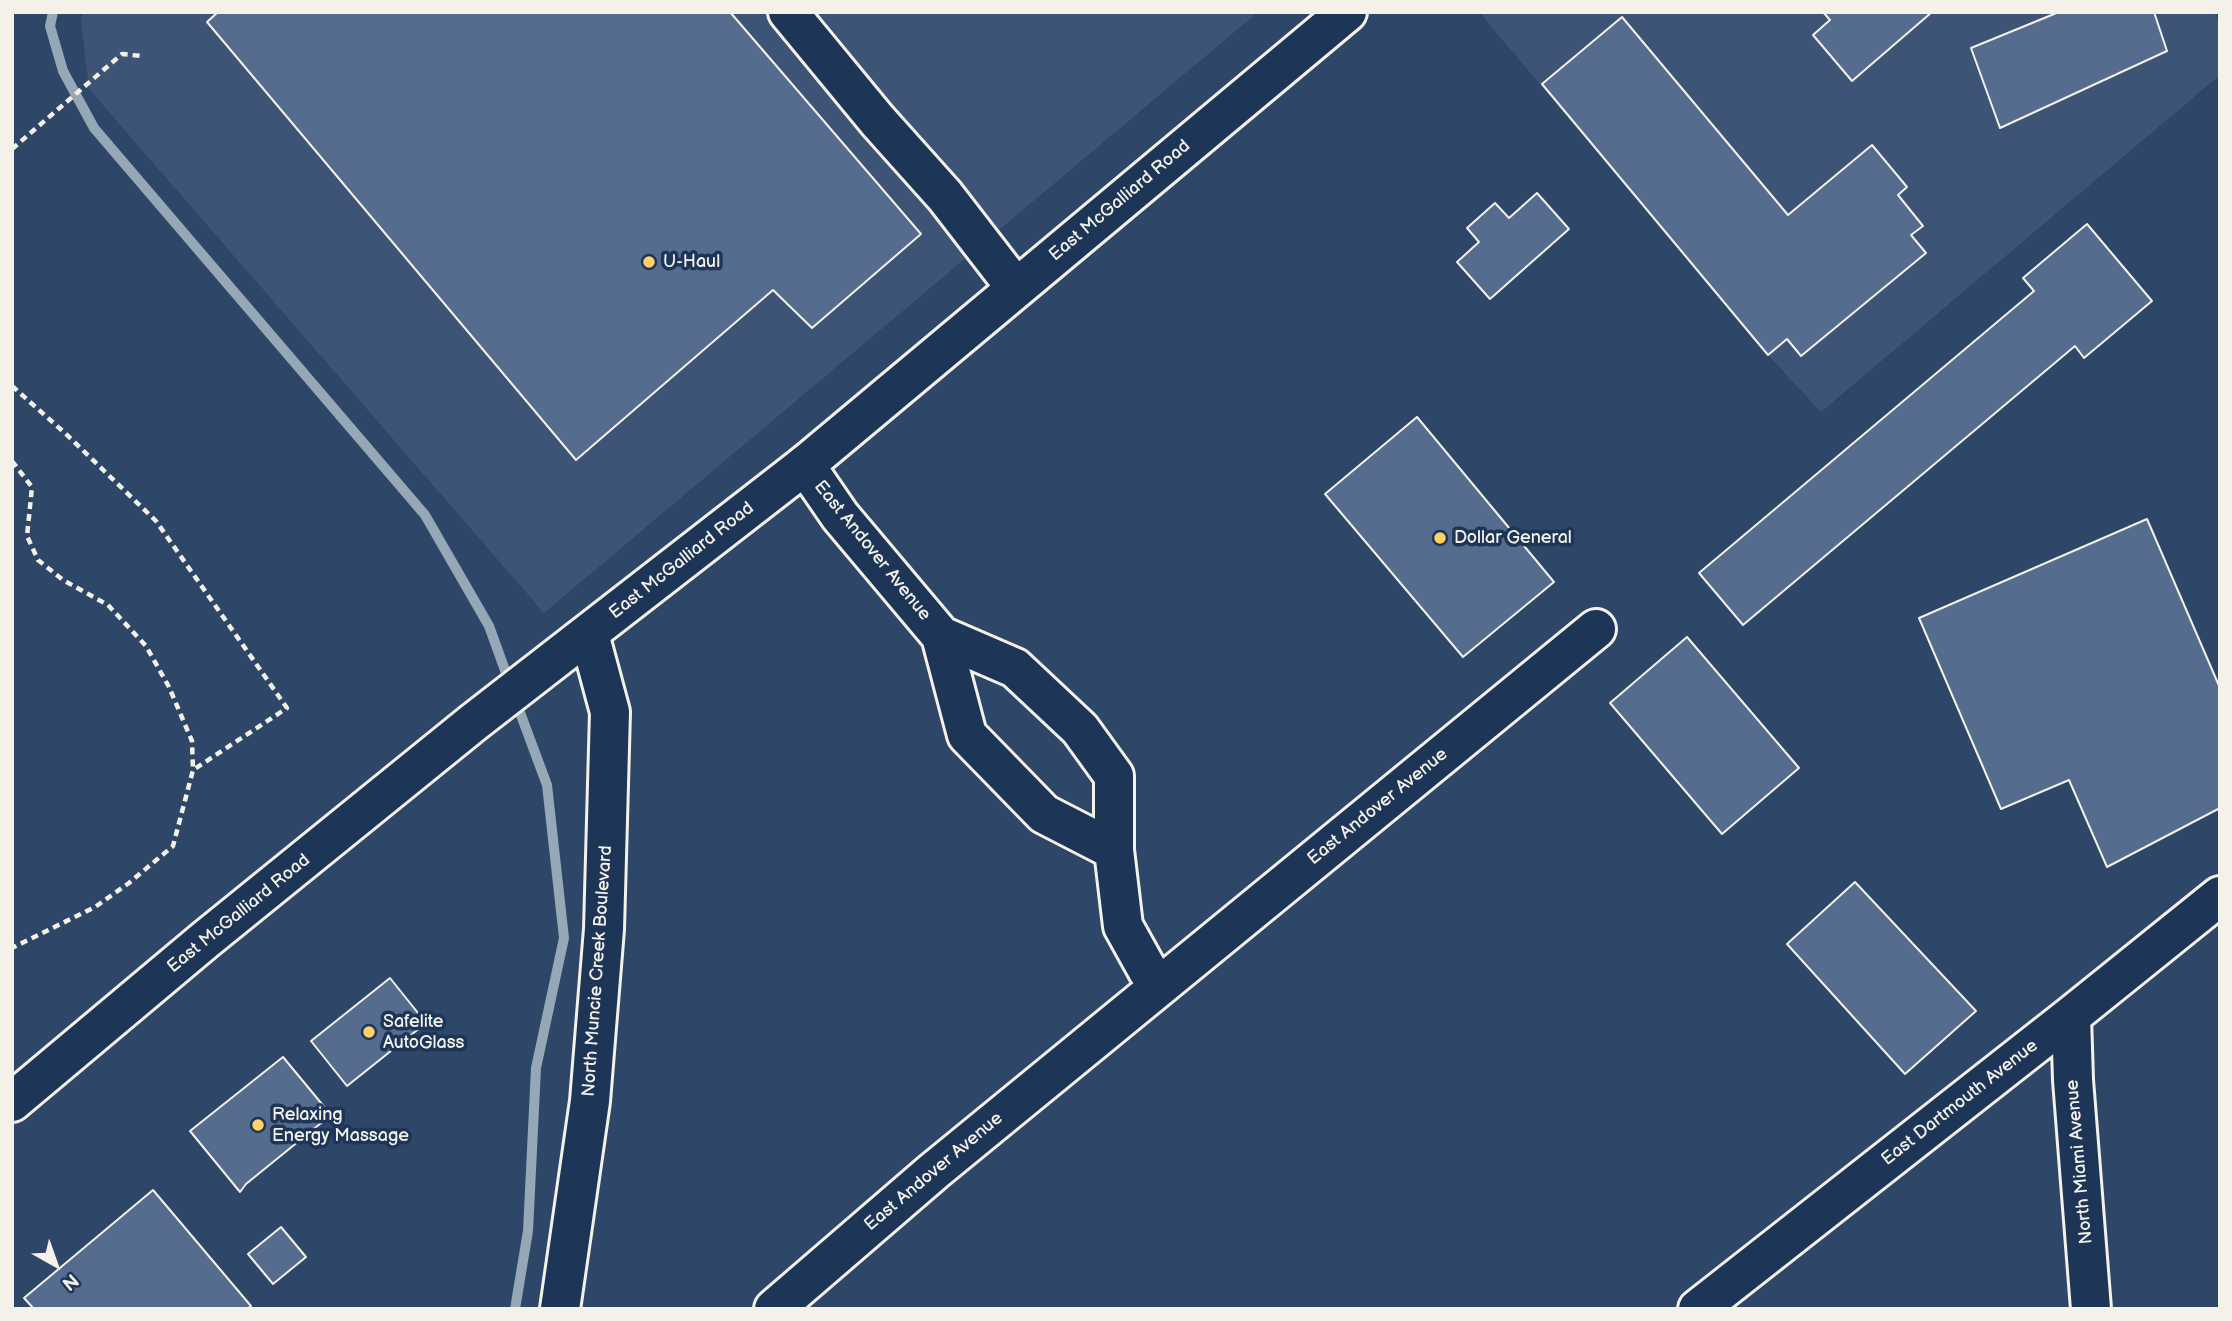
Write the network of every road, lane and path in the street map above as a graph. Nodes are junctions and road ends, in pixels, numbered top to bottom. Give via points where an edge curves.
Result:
1 (788, 12) edge
2 (1347, 12) edge
3 (141, 56) dead end
4 (12, 149) edge
5 (1016, 288) junction
6 (12, 386) edge
7 (12, 461) edge
8 (805, 465) junction
9 (1596, 629) dead end
10 (589, 634) junction
11 (941, 636) junction
12 (193, 770) junction
13 (1114, 850) junction
14 (2220, 896) edge
15 (12, 948) edge
16 (1161, 984) junction
17 (2071, 1016) junction
18 (12, 1102) edge
19 (560, 1309) edge
20 (774, 1309) edge
21 (1698, 1309) edge
22 (2091, 1309) edge

1 - 5 street via 945,196
2 - 5 street, East McGalliard Road
3 - 4 path via 122,54
5 - 8 street, East McGalliard Road
6 - 12 path via 156,521 287,708
7 - 12 path via 32,487 27,536 38,560 108,606 146,646 192,741
8 - 10 street, East McGalliard Road
8 - 11 street, East Andover Avenue via 840,516
9 - 16 street, East Andover Avenue
10 - 18 street, East McGalliard Road via 205,940
10 - 19 street, North Muncie Creek Boulevard via 610,712 604,929 590,1101
11 - 13 street, East Andover Avenue via 967,735 1044,814
11 - 13 street, East Andover Avenue via 1015,668 1080,729 1114,776
12 - 15 path via 173,846 95,907
13 - 16 street, East Andover Avenue via 1123,926
14 - 17 street, East Dartmouth Avenue
16 - 20 street, East Andover Avenue
17 - 21 street, East Dartmouth Avenue
17 - 22 street, North Miami Avenue

